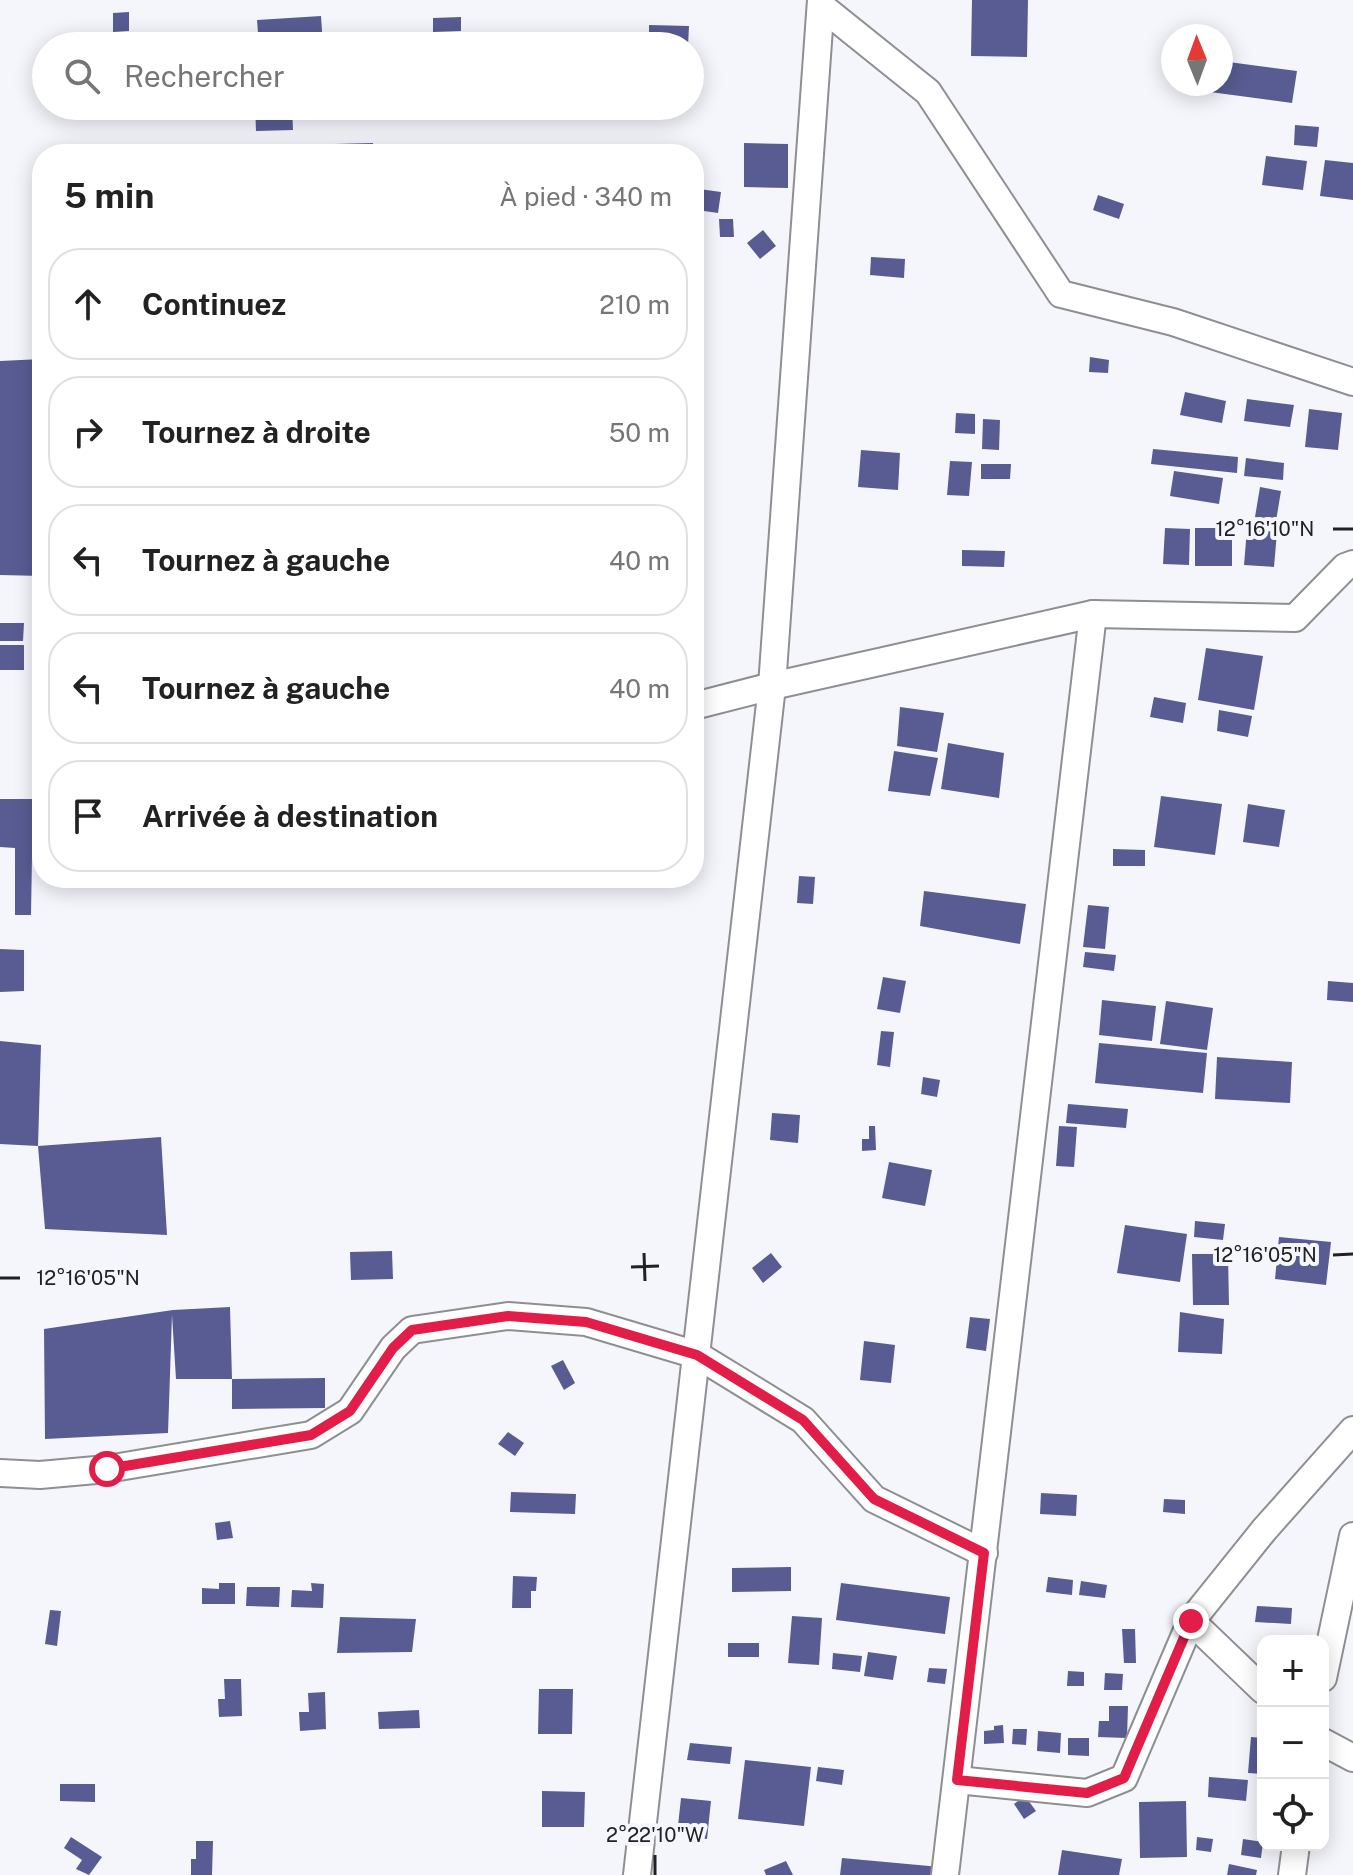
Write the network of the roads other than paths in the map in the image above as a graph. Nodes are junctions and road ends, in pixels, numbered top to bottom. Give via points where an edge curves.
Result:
1 (821, 3) edge
2 (1353, 382) edge
3 (1353, 564) edge
4 (1093, 614) junction
5 (772, 686) junction
6 (704, 703) edge
7 (697, 1355) junction
8 (1353, 1430) edge
9 (0, 1473) edge
10 (1353, 1536) edge
11 (984, 1553) junction
12 (1191, 1621) junction
13 (1329, 1650) edge
14 (1257, 1684) edge
15 (1329, 1745) edge
16 (1353, 1758) edge
17 (957, 1780) junction
18 (1295, 1851) edge
19 (637, 1875) edge
20 (945, 1875) edge
21 (1292, 1875) edge

1 - 2 street via 928,92 1061,294 1173,322
1 - 5 street
3 - 4 street via 1295,618
4 - 5 street
4 - 11 street
5 - 6 street
5 - 7 street
7 - 9 street via 586,1322 508,1316 412,1330 393,1348 350,1411 311,1435 107,1469
7 - 11 street via 803,1420 874,1499
7 - 19 street
8 - 12 street
10 - 13 street
11 - 17 street
12 - 14 street
12 - 17 street via 1124,1778 1087,1793
15 - 16 street
17 - 20 street
18 - 21 street

